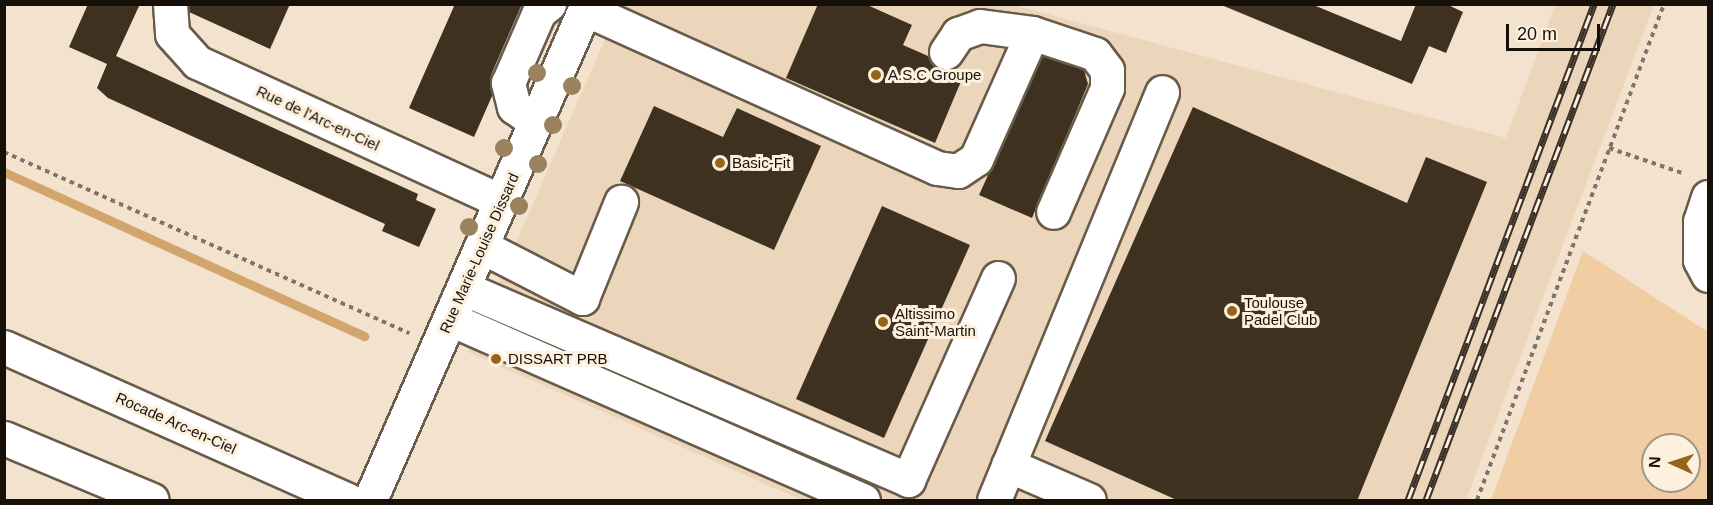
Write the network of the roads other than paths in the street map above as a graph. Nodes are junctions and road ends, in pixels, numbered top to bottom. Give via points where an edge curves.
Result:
1 (170, 4) edge
2 (549, 4) edge
3 (586, 7) edge
4 (1032, 33) junction
5 (946, 52) dead end
6 (1162, 92) dead end
7 (536, 123) junction
8 (1700, 187) edge
9 (501, 201) junction
10 (621, 202) dead end
11 (1053, 212) dead end
12 (482, 246) junction
13 (1708, 275) edge
14 (998, 278) dead end
15 (463, 288) junction
16 (450, 319) junction
17 (4, 348) edge
18 (4, 438) edge
19 (1008, 465) junction
20 (152, 501) edge
21 (347, 501) edge
22 (370, 501) edge
23 (863, 501) edge
24 (994, 501) edge
25 (1089, 501) edge

1 - 9 main road, Rue de l'Arc-en-Ciel via 172,34 197,62
2 - 7 main road via 539,12 508,83 514,107
3 - 4 main road via 937,168 958,171 976,159
3 - 7 main road, Rue Marie-Louise Dissard
4 - 5 main road via 980,26 958,34
4 - 11 main road via 1095,54 1107,70 1107,88
6 - 19 main road
7 - 9 main road, Rue Marie-Louise Dissard
8 - 13 main road via 1700,260
9 - 12 main road, Rue Marie-Louise Dissard
10 - 12 main road via 582,298
12 - 15 main road, Rue Marie-Louise Dissard
14 - 15 main road via 908,480
15 - 16 main road, Rue Marie-Louise Dissard
16 - 22 main road, Rue Marie-Louise Dissard
16 - 23 main road
17 - 21 main road, Rocade Arc-en-Ciel
18 - 20 main road
19 - 24 main road
19 - 25 main road

